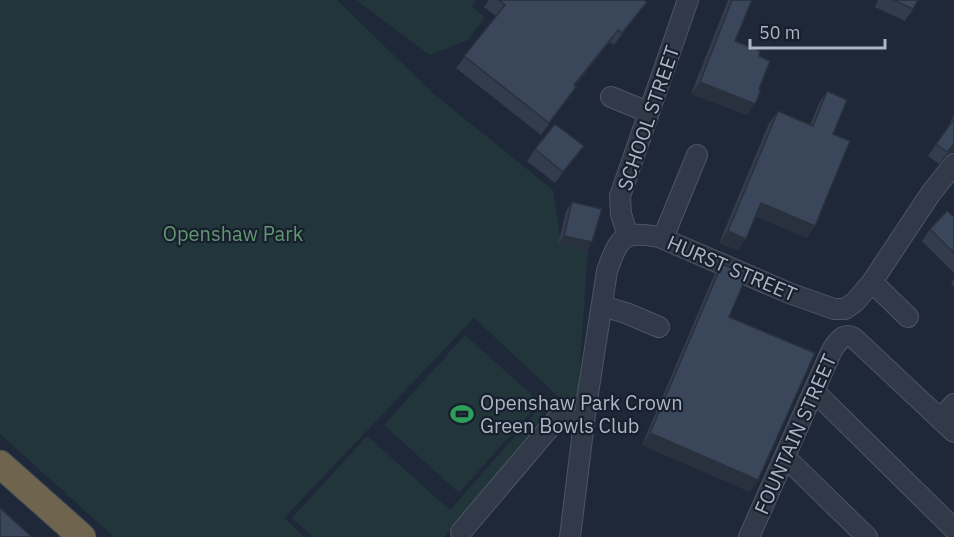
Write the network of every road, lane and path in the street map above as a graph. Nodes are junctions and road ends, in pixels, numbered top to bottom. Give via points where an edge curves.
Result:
1 (688, 0) edge
2 (611, 97) dead end
3 (648, 112) junction
4 (697, 155) dead end
5 (954, 164) edge
6 (628, 236) junction
7 (663, 238) junction
8 (872, 282) junction
9 (602, 306) junction
10 (908, 317) dead end
11 (659, 327) dead end
12 (814, 392) junction
13 (949, 418) edge
14 (584, 422) junction
15 (784, 457) junction
16 (0, 464) edge
17 (954, 529) edge
18 (460, 532) dead end
19 (74, 534) edge
20 (570, 537) edge
21 (749, 537) edge
22 (867, 537) edge

1 - 3 street, SCHOOL STREET
2 - 3 street
3 - 6 street, SCHOOL STREET via 620,196
4 - 7 street
5 - 8 street
6 - 7 street, HURST STREET
6 - 9 street via 615,251
7 - 8 street, HURST STREET via 834,309 845,309 855,302
8 - 10 street
9 - 11 street
9 - 14 street
12 - 13 street, FOUNTAIN STREET via 832,350 840,338 851,335
12 - 15 street, FOUNTAIN STREET
12 - 17 street
14 - 18 street via 557,419
14 - 20 street
15 - 21 street, FOUNTAIN STREET
15 - 22 street
16 - 19 highway

